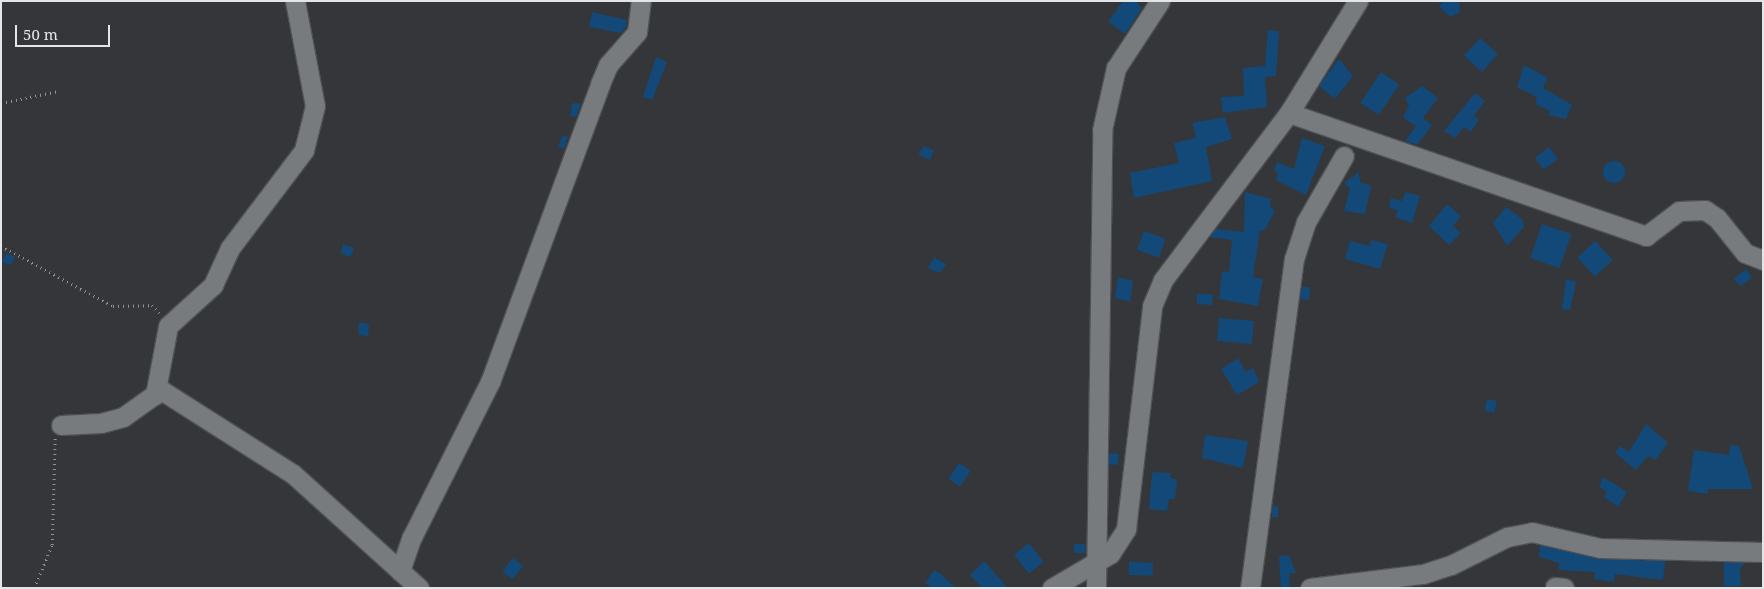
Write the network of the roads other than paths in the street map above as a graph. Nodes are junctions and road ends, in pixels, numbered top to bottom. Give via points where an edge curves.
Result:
1 (295, 1) edge
2 (641, 1) edge
3 (1160, 1) edge
4 (1358, 1) edge
5 (1288, 113) junction
6 (1344, 156) dead end
7 (1763, 260) edge
8 (154, 396) junction
9 (60, 425) road end
10 (1763, 552) edge
11 (1096, 561) junction
12 (400, 571) junction
13 (1555, 587) edge
14 (419, 588) edge
15 (1052, 588) edge
16 (1096, 588) edge
17 (1250, 588) edge
18 (1310, 588) edge
19 (1564, 588) edge

1 - 8 street via 315,106 304,150 230,248 213,285 170,322
2 - 12 street via 637,32 608,64 490,382 412,537
3 - 11 street via 1116,68 1104,111
4 - 5 street
5 - 7 street via 1646,236 1679,211 1705,210 1717,218 1745,253
5 - 11 street via 1163,280 1152,306 1126,529 1110,554
6 - 17 street via 1306,222 1294,259
8 - 9 street via 123,417 102,423
8 - 12 street via 161,390 293,474
10 - 18 street via 1600,548 1532,532 1507,537 1451,565 1423,574
11 - 15 street
11 - 16 street
12 - 14 street
13 - 19 street

